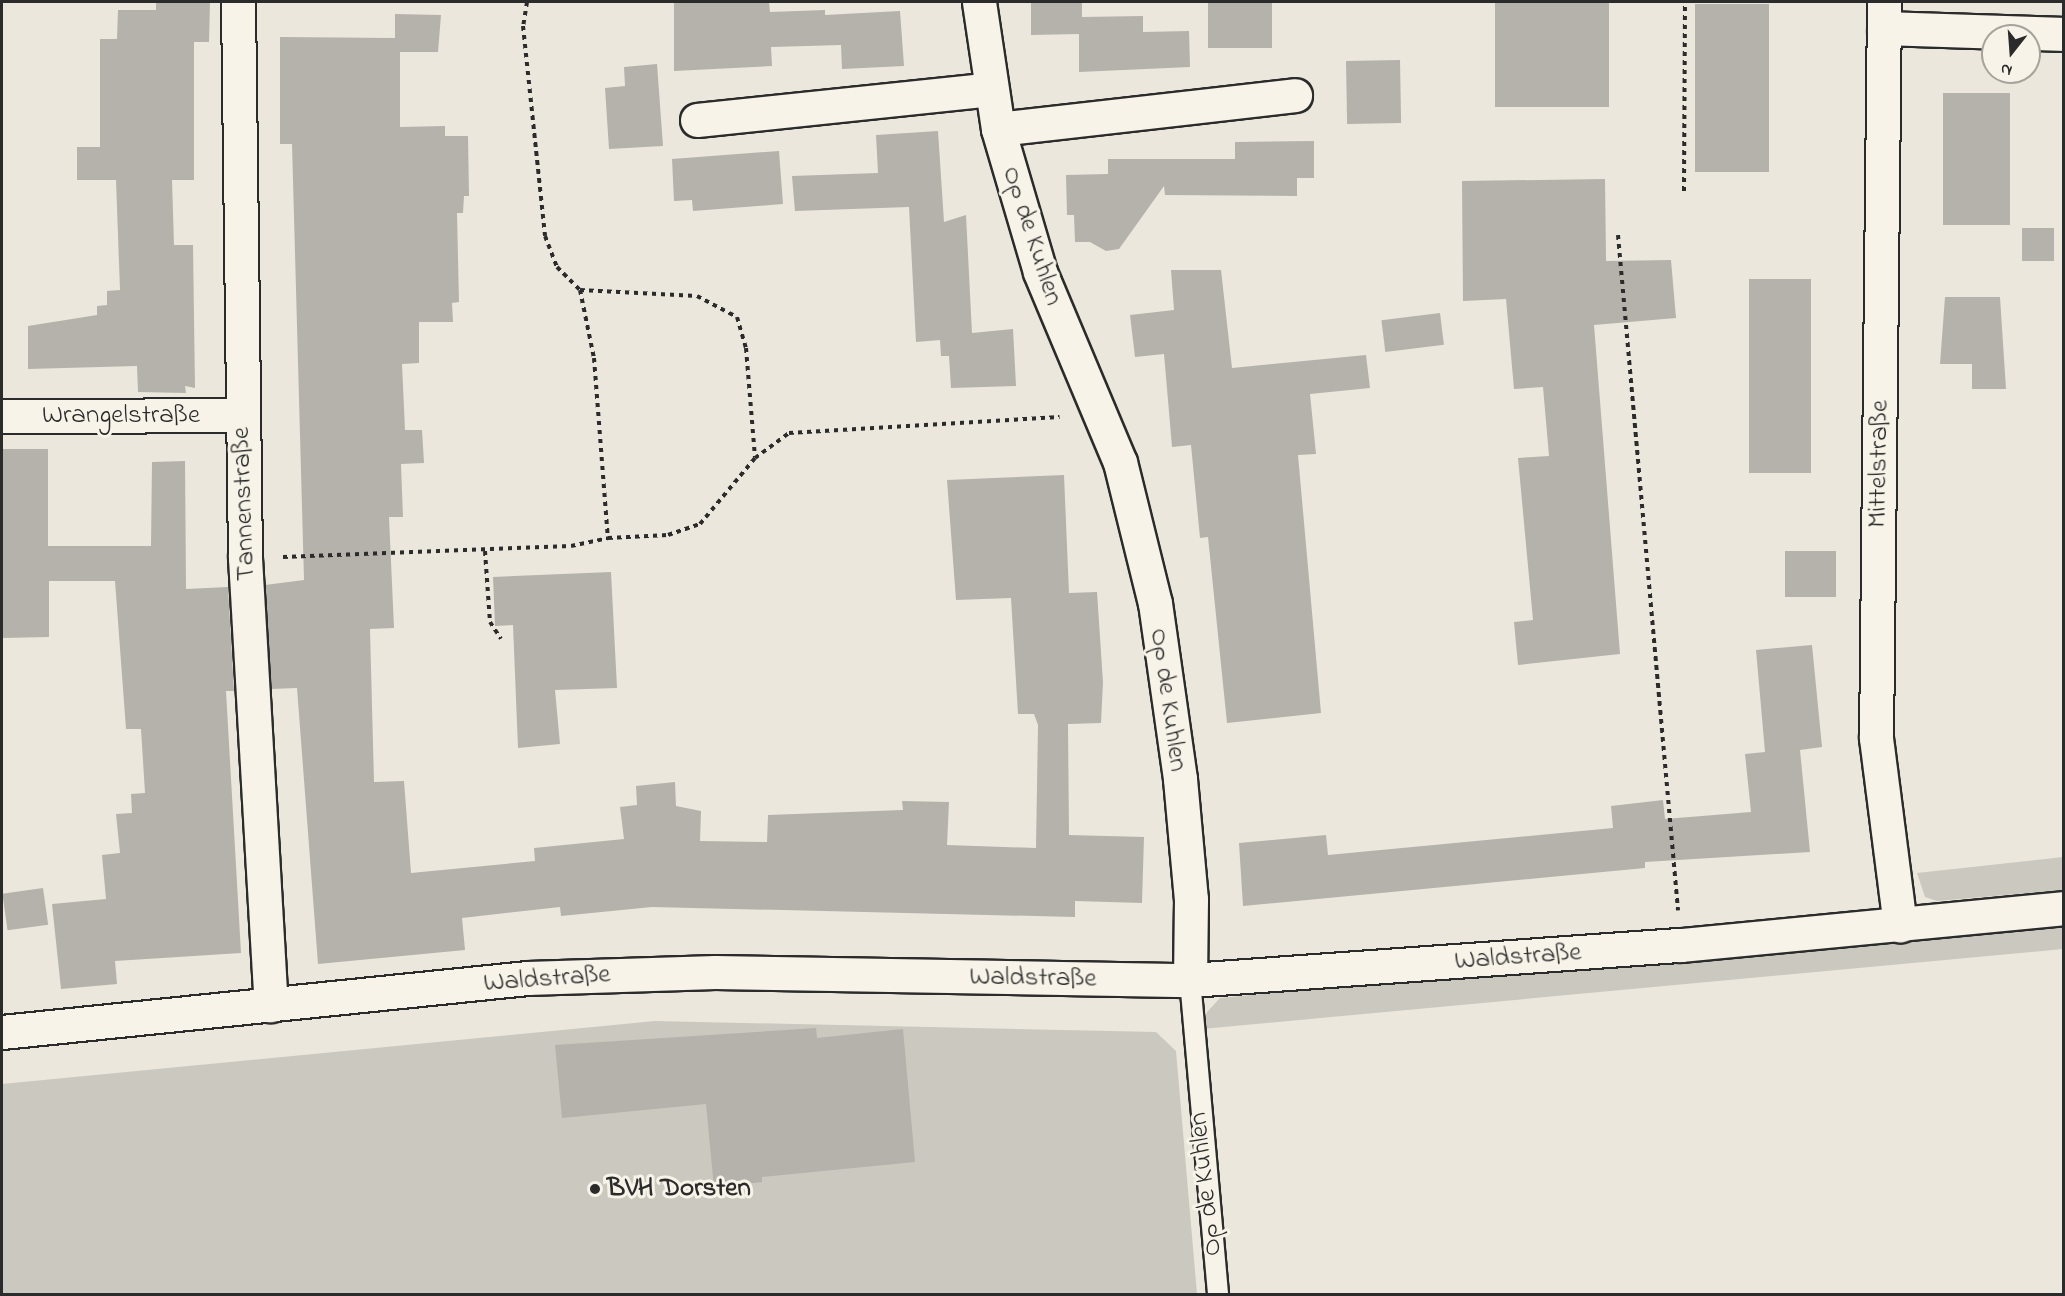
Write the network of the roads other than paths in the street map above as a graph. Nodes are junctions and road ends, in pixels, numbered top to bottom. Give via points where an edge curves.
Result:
1 (238, 2) edge
2 (979, 2) edge
3 (1884, 15) edge
4 (2064, 34) edge
5 (990, 89) junction
6 (1295, 95) dead end
7 (697, 120) dead end
8 (998, 129) junction
9 (240, 415) junction
10 (2, 416) edge
11 (2064, 908) edge
12 (1900, 925) junction
13 (1190, 980) junction
14 (271, 1005) junction
15 (2, 1032) edge
16 (1218, 1294) edge

1 - 9 street, Tannenstraße
2 - 5 street, Op de Kuhlen
3 - 4 street
3 - 12 street, Mittelstraße via 1876,738
5 - 7 street
5 - 8 street, Op de Kuhlen
6 - 8 street, Op de Kuhlen
8 - 13 street, Op de Kuhlen via 1040,272 1120,462 1155,603 1181,790 1191,899
9 - 10 street, Wrangelstraße
9 - 14 street, Tannenstraße
11 - 12 street, Waldstraße
12 - 13 street, Waldstraße via 1681,945
13 - 14 street, Waldstraße via 609,974
13 - 16 lane, Op de Kuhlen
14 - 15 street, Waldstraße

